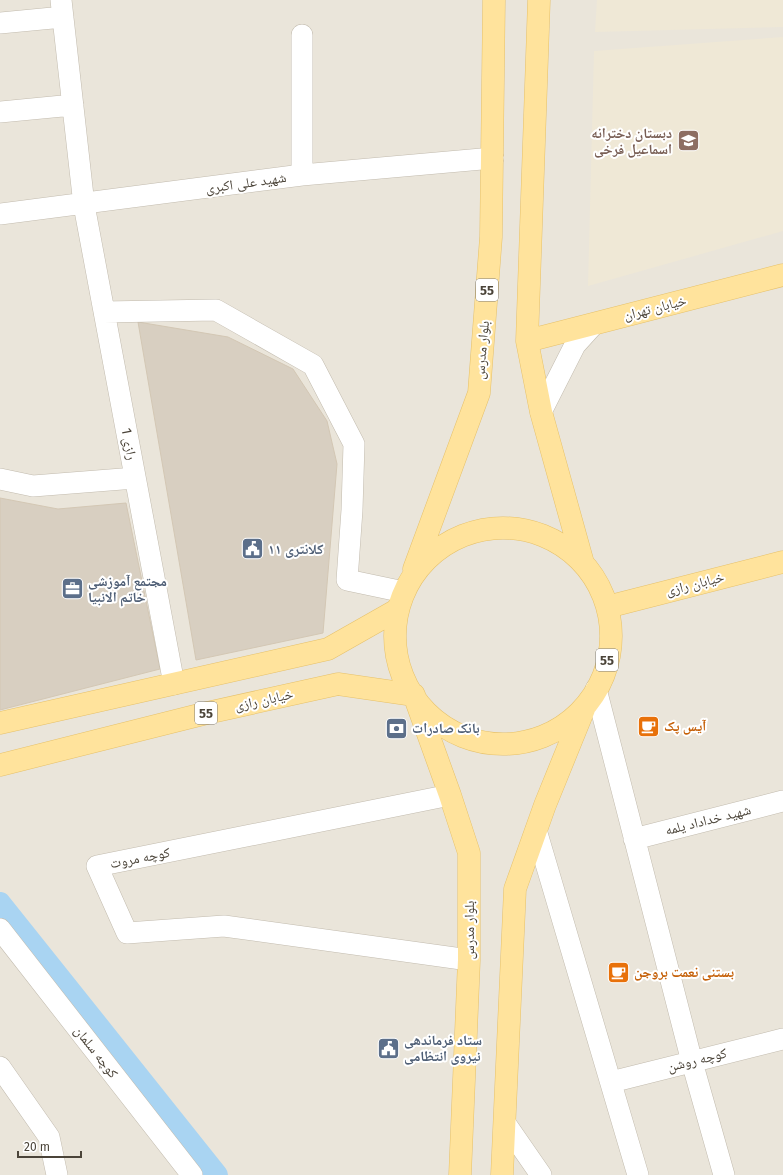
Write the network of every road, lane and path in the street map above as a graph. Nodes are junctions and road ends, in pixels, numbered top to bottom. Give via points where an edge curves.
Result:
1 (494, 0) edge
2 (539, 0) edge
3 (62, 9) edge
4 (0, 24) edge
5 (302, 35) dead end
6 (73, 105) junction
7 (0, 112) edge
8 (494, 158) junction
9 (302, 176) junction
10 (84, 205) junction
11 (0, 214) edge
12 (783, 275) edge
13 (104, 312) junction
14 (594, 324) junction
15 (527, 341) junction
16 (541, 412) junction
17 (135, 478) junction
18 (0, 479) edge
19 (783, 562) edge
20 (583, 563) junction
21 (414, 569) junction
22 (400, 602) junction
23 (607, 607) junction
24 (174, 684) junction
25 (414, 695) junction
26 (590, 698) junction
27 (0, 724) edge
28 (0, 765) edge
29 (450, 795) junction
30 (783, 801) edge
31 (536, 830) junction
32 (634, 839) junction
33 (0, 929) edge
34 (469, 960) junction
35 (783, 1039) edge
36 (692, 1062) junction
37 (0, 1067) edge
38 (611, 1082) junction
39 (505, 1123) junction
40 (58, 1175) edge
41 (192, 1175) edge
42 (460, 1175) edge
43 (502, 1175) edge
44 (541, 1175) edge
45 (638, 1175) edge
46 (724, 1175) edge

1 - 8 main road, بلوار مدرس / 55
2 - 15 main road, 55
3 - 4 street
3 - 6 street, رازی 1
5 - 9 street
6 - 7 street
6 - 10 street, رازی 1
8 - 9 street, شهید علی اکبری
8 - 21 main road, بلوار مدرس / 55 via 479,393
9 - 10 street, شهید علی اکبری
10 - 11 street, شهید علی اکبری
10 - 13 street, رازی 1
12 - 14 main road, خیابان تهران
13 - 17 street, رازی 1
13 - 22 street via 216,310 313,365 354,444 347,580
14 - 15 main road, خیابان تهران
14 - 16 street via 575,346
15 - 16 main road, 55
16 - 20 main road, 55
17 - 18 street via 32,486
17 - 24 street, رازی 1
19 - 23 main road, خیابان رازی
20 - 21 main road, 55 via 559,543 530,531 499,527 468,532
20 - 23 main road, 55 via 597,584
21 - 22 main road, 55
22 - 24 main road via 328,648
22 - 25 main road, 55 via 394,652
23 - 26 main road, 55 via 611,642 603,677
24 - 27 main road
25 - 26 main road, 55 via 430,718 459,736 492,744 527,742 558,729
25 - 28 main road, خیابان رازی / 55 via 338,684 207,713
25 - 29 main road, بلوار مدرس
26 - 31 main road
26 - 32 street
29 - 34 main road, بلوار مدرس via 469,853
29 - 34 street, کوچه مروت via 97,866 127,933 224,926
30 - 32 street, شهید خداداد یلمه
31 - 38 street
31 - 39 main road via 515,889
32 - 36 street
33 - 41 street, کوچه سلمان
34 - 42 main road, بلوار مدرس
35 - 36 street, کوچه روشن
36 - 38 street, کوچه روشن
36 - 46 street
37 - 40 street via 49,1137
38 - 45 street
39 - 43 main road
39 - 44 street

